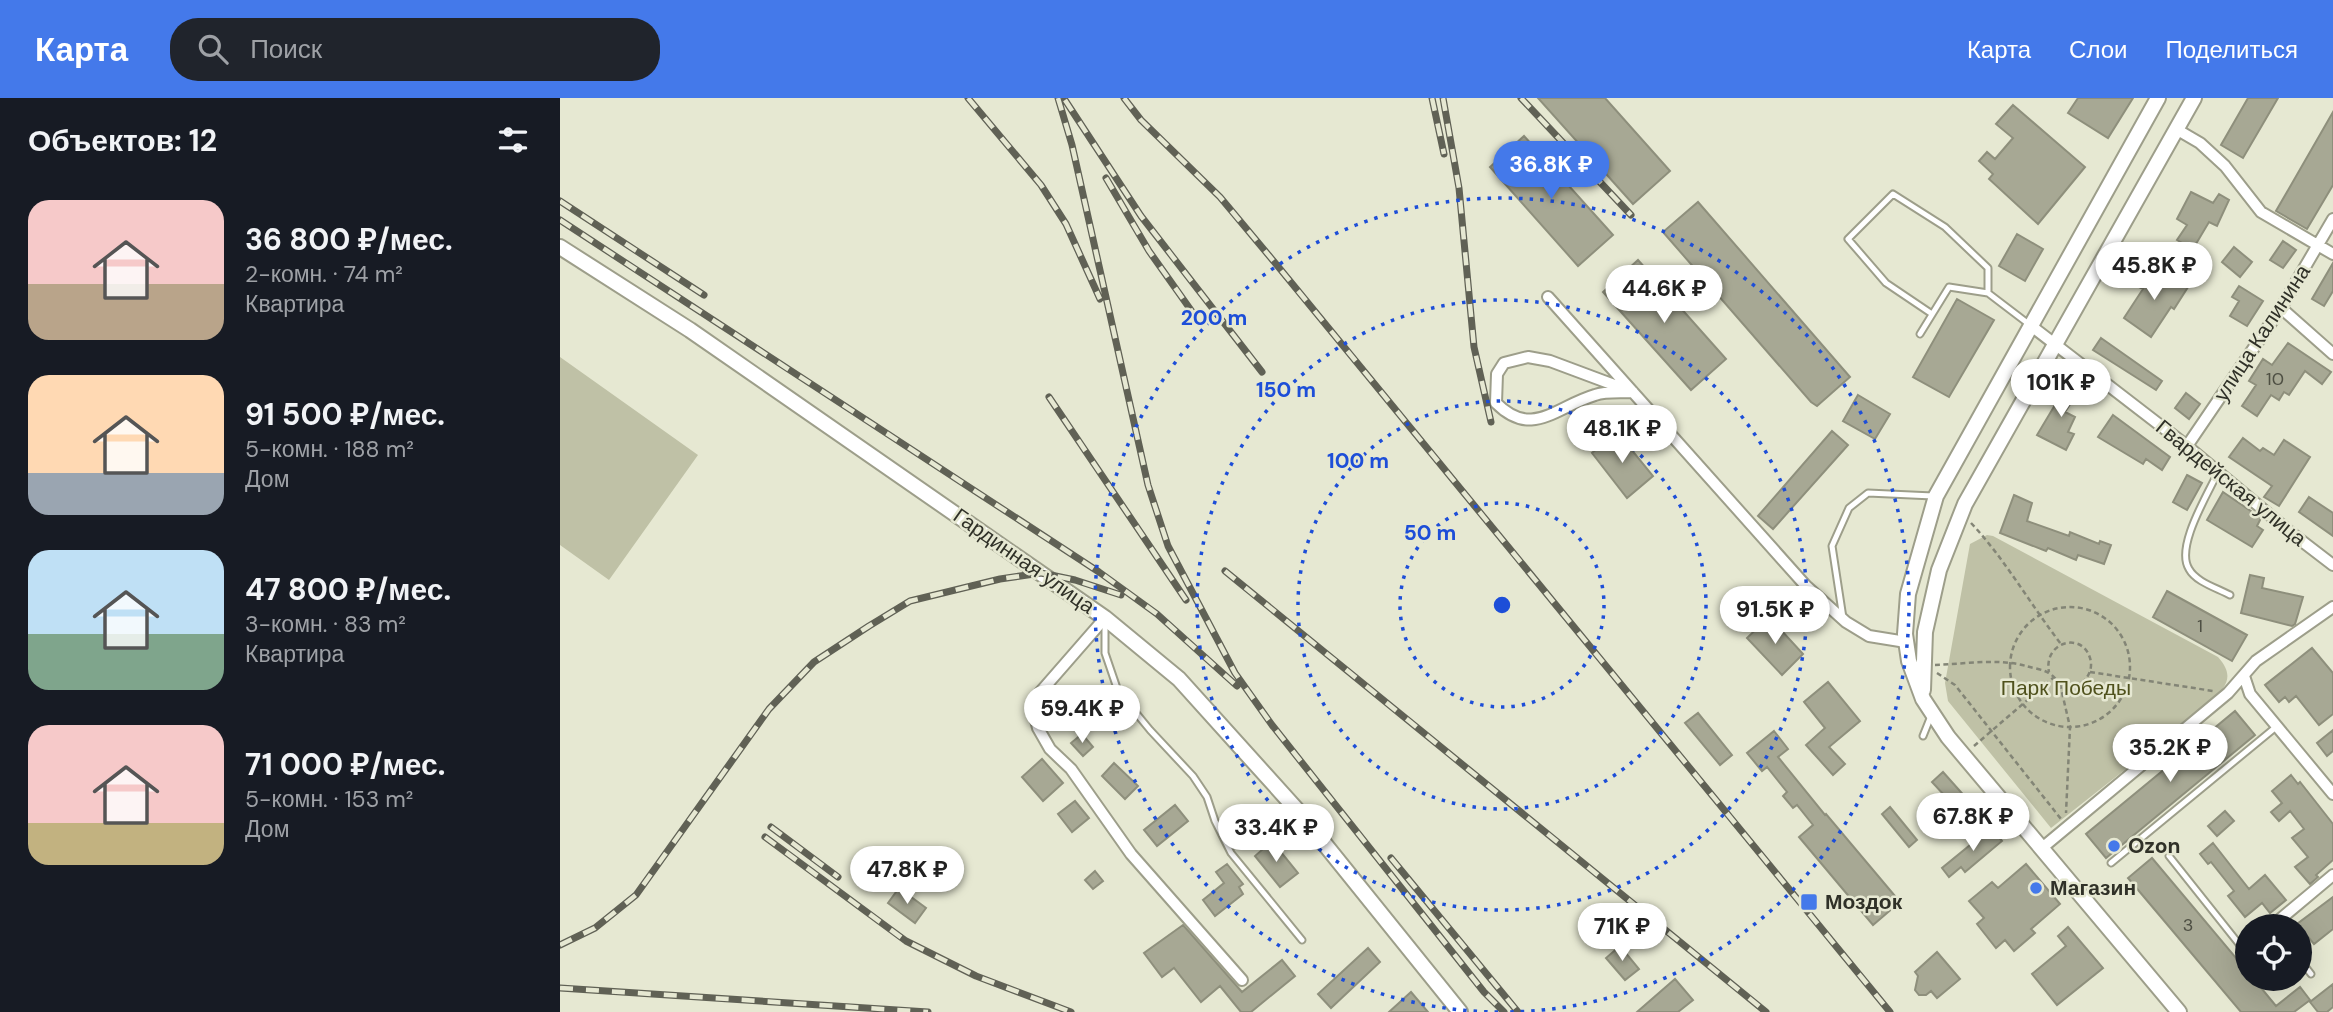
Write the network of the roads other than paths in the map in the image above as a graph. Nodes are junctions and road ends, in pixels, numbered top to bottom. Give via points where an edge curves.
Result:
1 (2158, 98) edge
2 (2194, 98) edge
3 (2176, 129) junction
4 (2333, 219) edge
5 (2318, 245) junction
6 (560, 247) edge
7 (2333, 254) edge
8 (1988, 293) junction
9 (1548, 297) dead end
10 (2281, 308) junction
11 (1932, 314) junction
12 (2030, 325) junction
13 (1920, 334) dead end
14 (2055, 343) junction
15 (2333, 354) edge
16 (1633, 392) junction
17 (2187, 446) junction
18 (2218, 472) junction
19 (1936, 496) junction
20 (2333, 565) edge
21 (2230, 595) dead end
22 (2333, 607) edge
23 (1105, 618) junction
24 (1844, 620) junction
25 (1906, 642) junction
26 (2244, 676) junction
27 (1923, 699) junction
28 (1932, 713) junction
29 (2276, 726) junction
30 (1923, 736) dead end
31 (2333, 793) edge
32 (2000, 798) junction
33 (1984, 812) dead end
34 (2042, 848) junction
35 (2169, 856) dead end
36 (2111, 863) dead end
37 (2333, 875) edge
38 (2286, 914) edge
39 (2235, 937) edge
40 (1302, 940) dead end
41 (1241, 980) dead end
42 (1460, 1012) edge
43 (2179, 1012) edge

1 - 12 street
2 - 3 street
3 - 5 street via 2225,166 2261,212
3 - 14 street
4 - 5 street, улица Калинина
5 - 7 street
5 - 10 street, улица Калинина
6 - 23 street, Гардинная улица via 690,330
8 - 11 lane via 1949,287
8 - 11 lane via 1988,268 1945,227 1893,194 1848,239 1886,283
8 - 12 lane
9 - 16 street
10 - 15 street
10 - 17 street, улица Калинина
11 - 13 lane
12 - 14 street, Гвардейская улица
12 - 19 street
14 - 17 street, Гвардейская улица
14 - 27 street via 1965,503 1939,570 1925,632
16 - 16 street via 1597,394 1532,422 1509,416 1496,402 1497,374 1504,363 1528,357
16 - 24 street via 1806,586
17 - 18 street, Гвардейская улица
18 - 20 street, Гвардейская улица
18 - 21 lane via 2187,540 2185,557 2197,578
19 - 24 lane via 1868,493 1849,508 1832,546
19 - 25 street via 1908,594
22 - 26 street via 2256,661
23 - 40 lane via 1105,653 1118,691 1193,776 1231,853
23 - 41 street, Гардинная улица via 1037,696 1038,728 1131,854
23 - 42 street via 1189,689 1298,811
24 - 25 street via 1869,636
25 - 27 street
26 - 29 street via 2250,694
26 - 34 street
27 - 28 street
28 - 30 lane
28 - 32 street
29 - 31 street
29 - 36 lane
32 - 33 lane
32 - 34 street
34 - 43 street
35 - 39 lane
37 - 38 street

